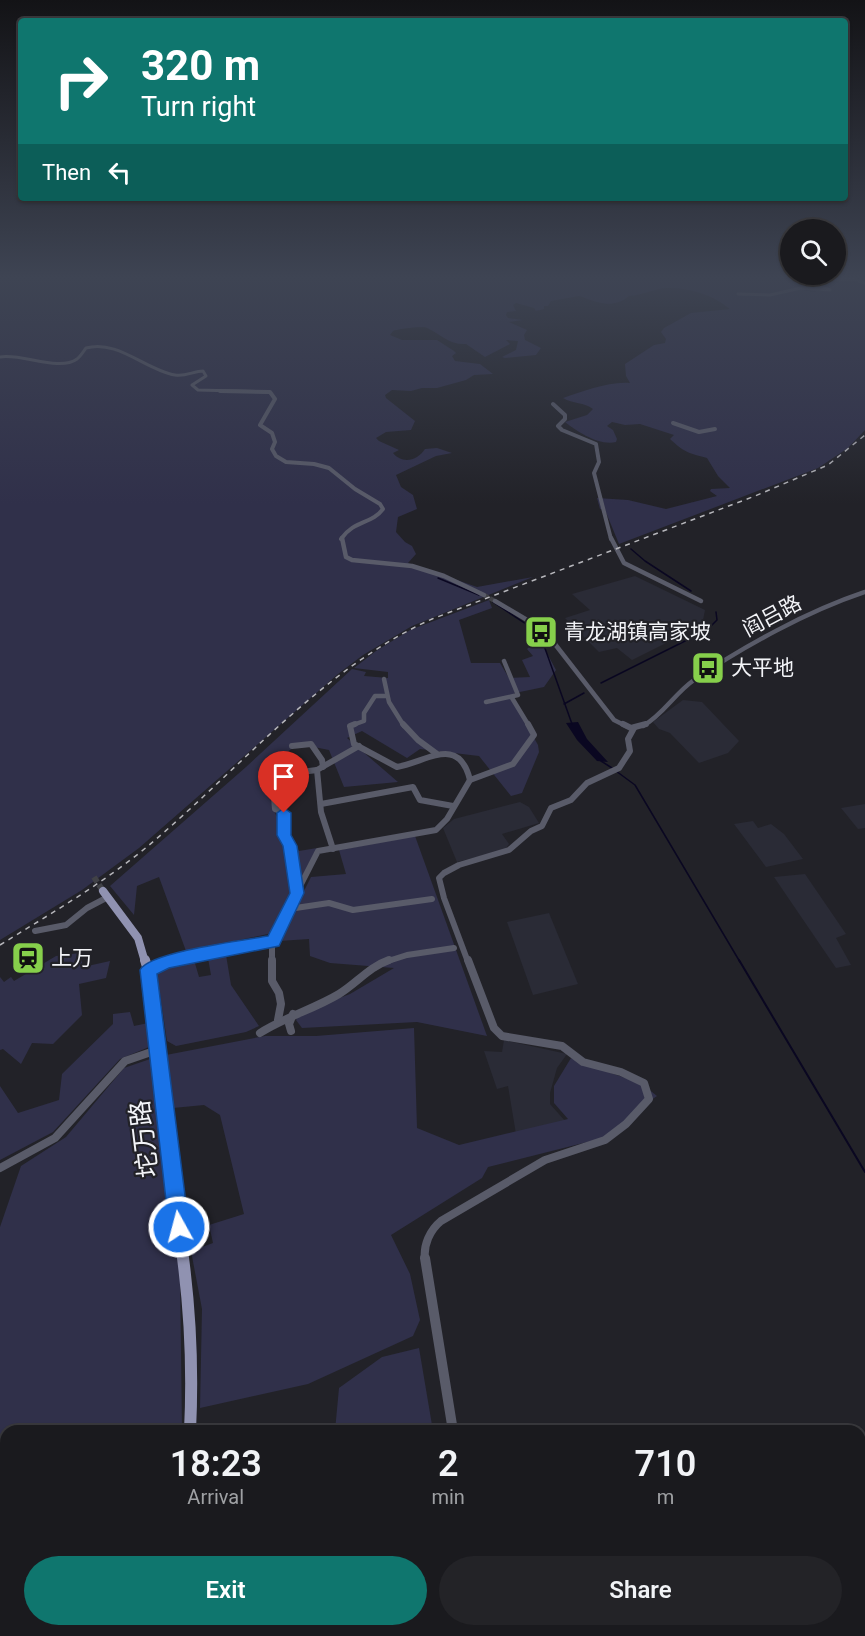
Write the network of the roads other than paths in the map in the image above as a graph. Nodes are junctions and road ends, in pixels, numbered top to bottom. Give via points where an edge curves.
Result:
1 (82, 351) edge
2 (116, 351) edge
3 (0, 357) edge
4 (553, 404) dead end
5 (673, 423) dead end
6 (716, 429) dead end
7 (865, 592) edge
8 (484, 595) tunnel mouth
9 (495, 601) tunnel mouth
10 (701, 601) dead end
11 (504, 661) dead end
12 (384, 679) dead end
13 (387, 696) junction
14 (512, 698) junction
15 (486, 702) dead end
16 (634, 728) junction
17 (292, 746) dead end
18 (359, 746) junction
19 (437, 754) junction
20 (320, 768) junction
21 (285, 774) dead end
22 (470, 780) junction
23 (273, 788) dead end
24 (321, 804) junction
25 (453, 806) junction
26 (333, 849) junction
27 (297, 893) junction
28 (105, 894) joint
29 (432, 898) dead end
30 (289, 909) junction
31 (35, 931) dead end
32 (272, 942) junction
33 (454, 948) dead end
34 (148, 970) junction
35 (293, 1014) junction
36 (279, 1020) junction
37 (291, 1031) dead end
38 (260, 1033) dead end
39 (157, 1050) junction
40 (0, 1168) edge
41 (190, 1425) edge
42 (452, 1425) edge

1 - 3 street via 78,359 62,364 18,354
2 - 8 street via 176,375 203,371 206,376 192,385 198,390 270,392 275,399 260,425 272,433 275,457 283,462 330,468 383,509 347,531 341,539 346,557 355,562 399,562 427,569
4 - 10 street via 565,415 558,426 560,430 596,444 599,462 594,473 601,510 624,563
5 - 6 street via 699,433
7 - 16 street, 阎吕路 via 802,618 699,676 650,722
9 - 16 street via 544,630 614,720
11 - 14 street via 518,695
12 - 13 street
13 - 18 street via 375,696 364,713 364,721 350,726 354,744
13 - 19 street via 414,738
14 - 15 street
14 - 22 street via 534,735 513,764
16 - 42 street via 626,741 630,751 619,768 587,783 571,800 551,808 542,826 530,830 512,849 454,867 442,872 439,878 494,1028 502,1036 562,1046 583,1062 628,1075 644,1083 649,1099 602,1142 556,1154 464,1205 432,1228 424,1253
17 - 20 street via 311,744 322,760
18 - 19 street via 397,767
18 - 20 street
19 - 22 street via 450,752 465,763
20 - 21 street
20 - 24 street
22 - 25 street
23 - 27 street via 275,809 284,813 284,835 290,846
24 - 25 street via 413,787 420,800
24 - 26 street
25 - 26 street via 436,830
26 - 27 street via 318,852
27 - 30 street
28 - 31 street via 66,925
28 - 34 main road, 坨万路 via 138,938
29 - 30 street via 353,909 329,903
30 - 32 street
32 - 34 street via 166,962
32 - 36 street via 272,981 281,1004
33 - 35 street via 384,961 363,974 350,989
34 - 39 main road, 坨万路
35 - 36 street
35 - 37 street
36 - 38 street
39 - 40 street via 125,1061 55,1138
39 - 41 main road, 坨万路 via 190,1312

